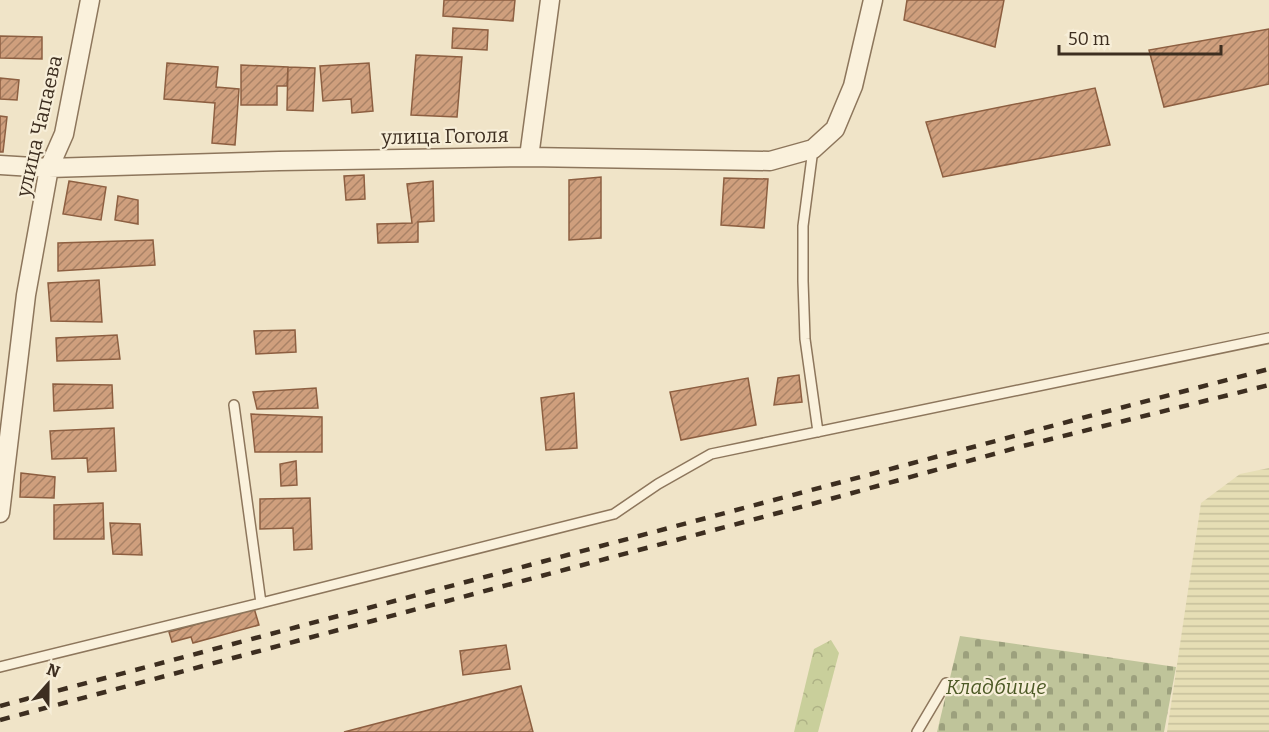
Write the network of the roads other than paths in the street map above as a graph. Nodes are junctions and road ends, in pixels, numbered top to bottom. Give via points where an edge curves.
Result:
1 (90, 0) edge
2 (550, 0) edge
3 (873, 0) edge
4 (813, 149) junction
5 (529, 157) junction
6 (0, 165) edge
7 (50, 168) junction
8 (1269, 338) edge
9 (234, 405) dead end
10 (818, 432) junction
11 (0, 513) edge
12 (261, 603) junction
13 (0, 667) edge
14 (946, 683) dead end
15 (917, 732) edge

1 - 7 street, улица Чапаева via 64,134
2 - 5 street
3 - 4 street, улица Гоголя via 853,86 835,129
4 - 5 street, улица Гоголя via 770,160
4 - 10 lane via 803,226 803,281
5 - 7 street, улица Гоголя
6 - 7 street, улица Гоголя
7 - 11 street, улица Чапаева via 26,295
8 - 10 lane
9 - 12 lane
10 - 12 lane via 711,454 614,514
12 - 13 lane
14 - 15 lane

